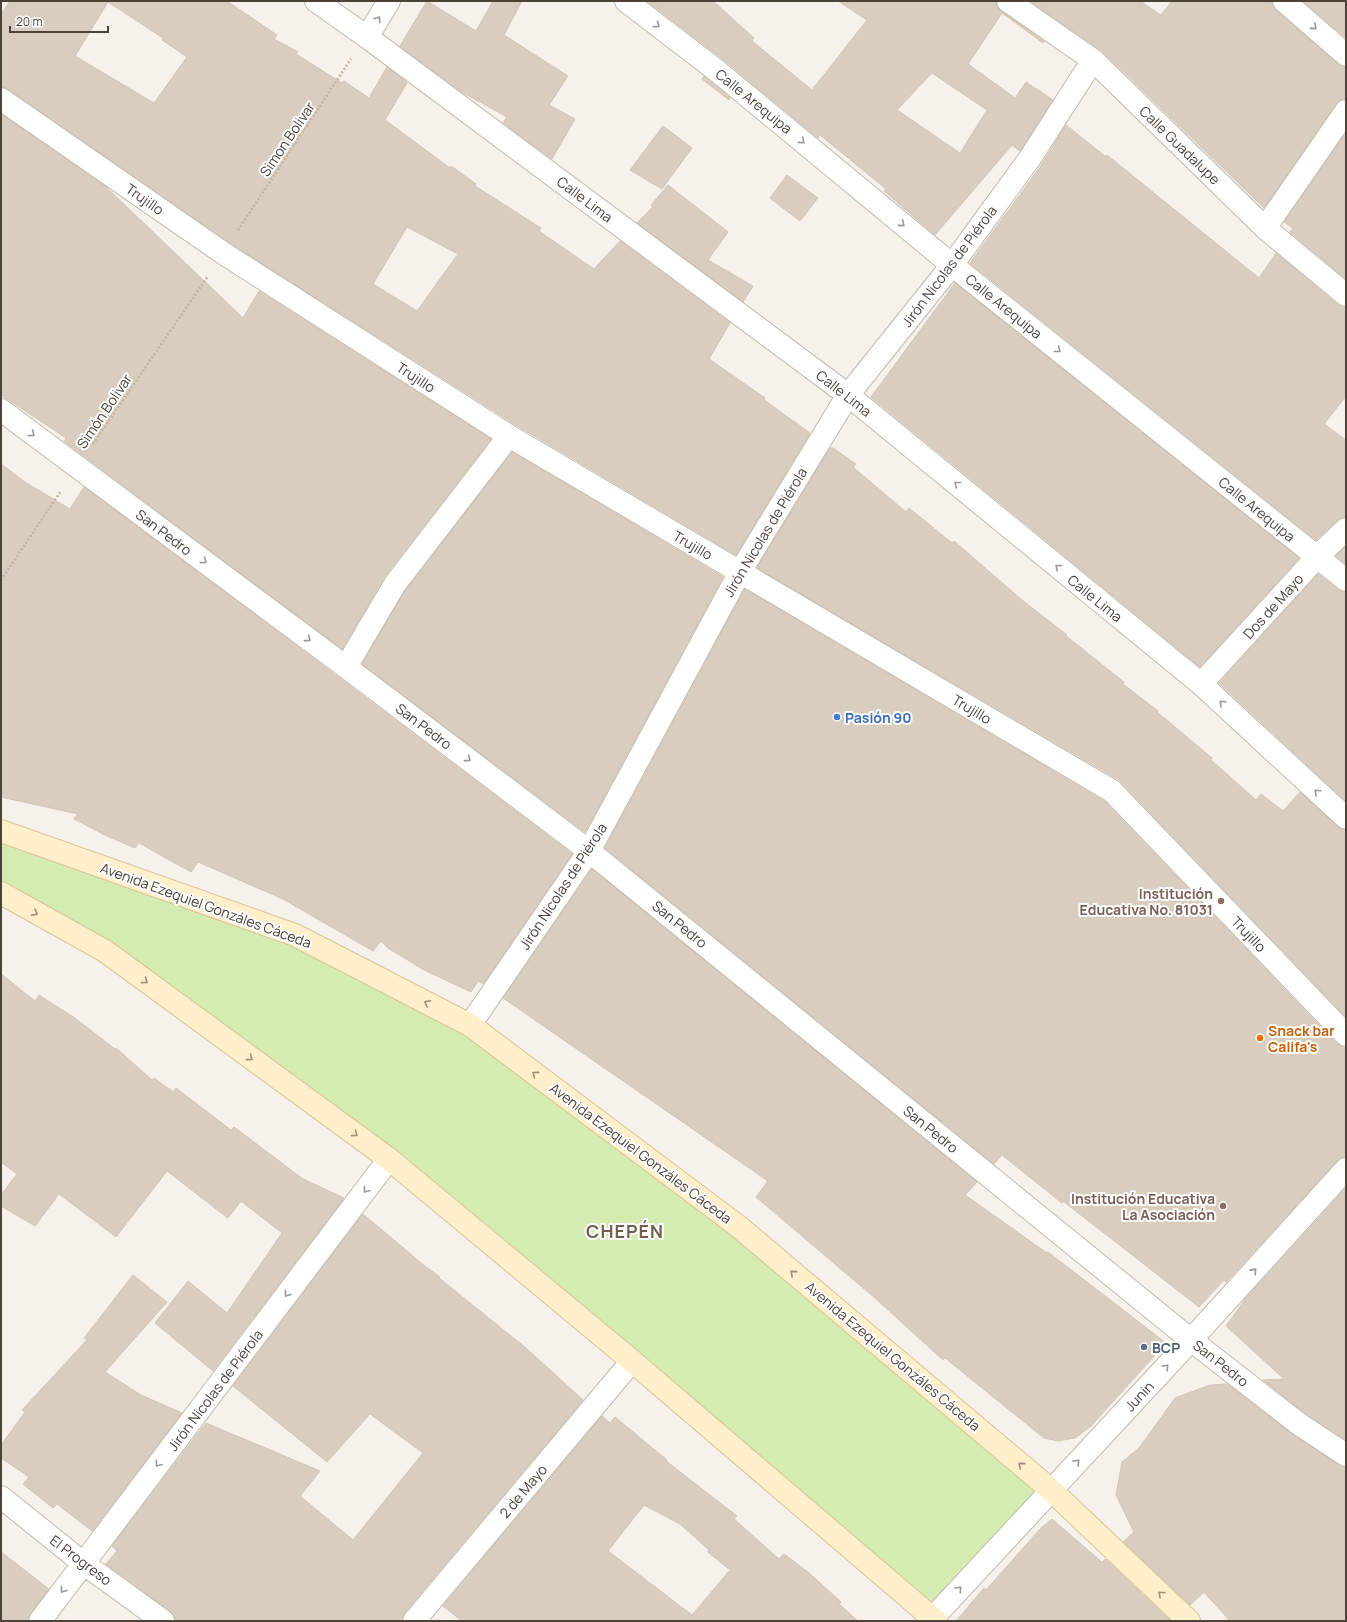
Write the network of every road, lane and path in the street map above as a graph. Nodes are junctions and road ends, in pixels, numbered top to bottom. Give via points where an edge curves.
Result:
1 (316, 1) edge
2 (389, 1) edge
3 (626, 1) edge
4 (1008, 1) edge
5 (1284, 1) edge
6 (367, 37) junction
7 (1346, 55) edge
8 (1093, 60) junction
9 (1, 99) edge
10 (1346, 111) edge
11 (1265, 228) junction
12 (223, 253) junction
13 (952, 265) junction
14 (1346, 295) edge
15 (848, 395) junction
16 (1, 410) edge
17 (509, 436) junction
18 (78, 467) junction
19 (1346, 529) edge
20 (1317, 557) junction
21 (740, 572) junction
22 (1, 580) edge
23 (1346, 580) edge
24 (346, 667) junction
25 (1201, 684) junction
26 (1346, 818) edge
27 (1, 831) edge
28 (589, 851) junction
29 (1, 894) edge
30 (470, 1025) junction
31 (1346, 1035) edge
32 (389, 1159) junction
33 (1346, 1169) edge
34 (1191, 1340) junction
35 (632, 1362) junction
36 (1346, 1455) edge
37 (1051, 1490) junction
38 (1, 1497) edge
39 (83, 1563) junction
40 (933, 1620) edge
41 (40, 1621) edge
42 (163, 1621) edge
43 (414, 1621) edge
44 (1189, 1621) edge

1 - 6 street, Calle Lima
6 -> 2 street
3 -> 13 street, Calle Arequipa via 716,70
4 - 8 street, Calle Guadalupe
5 -> 7 street
6 - 12 path, Simon Bolivar
6 - 15 street, Calle Lima
8 - 11 street, Calle Guadalupe
8 - 13 street, Jirón Nicolas de Piérola via 1030,158
9 - 12 street, Trujillo
10 - 11 street
11 - 14 street, Calle Guadalupe
12 - 17 street, Trujillo
12 - 18 path, Simón Bolivar
13 - 15 street, Jirón Nicolas de Piérola
13 -> 20 street, Calle Arequipa
15 - 21 street, Jirón Nicolas de Piérola
25 -> 15 street, Calle Lima
16 -> 18 street, San Pedro
17 - 21 street, Trujillo
17 - 24 street via 395,584
18 - 22 path, Simón Bolivar
18 -> 24 street, San Pedro
19 - 20 street, Dos de Mayo
20 - 23 street, Calle Arequipa
20 - 25 street, Dos de Mayo
21 - 28 street, Jirón Nicolas de Piérola
21 - 31 street, Trujillo via 1112,791
24 -> 28 street, San Pedro
26 -> 25 street, Calle Lima
30 -> 27 main road, Avenida Ezequiel Gonzáles Cáceda via 295,935
28 - 30 street, Jirón Nicolas de Piérola
28 - 34 street, San Pedro
29 -> 32 main road via 105,952
37 -> 30 main road, Avenida Ezequiel Gonzáles Cáceda via 738,1226
32 - 35 main road
32 -> 39 street, Jirón Nicolas de Piérola
34 -> 33 street, Junin
34 - 36 street, San Pedro via 1299,1424
37 -> 34 street, Junin
35 - 40 main road
35 - 43 street, 2 de Mayo
40 -> 37 street, Junin
44 -> 37 main road, Avenida Ezequiel Gonzáles Cáceda
38 - 39 street, El Progreso
39 -> 41 street, Jirón Nicolas de Piérola
39 - 42 street, El Progreso

